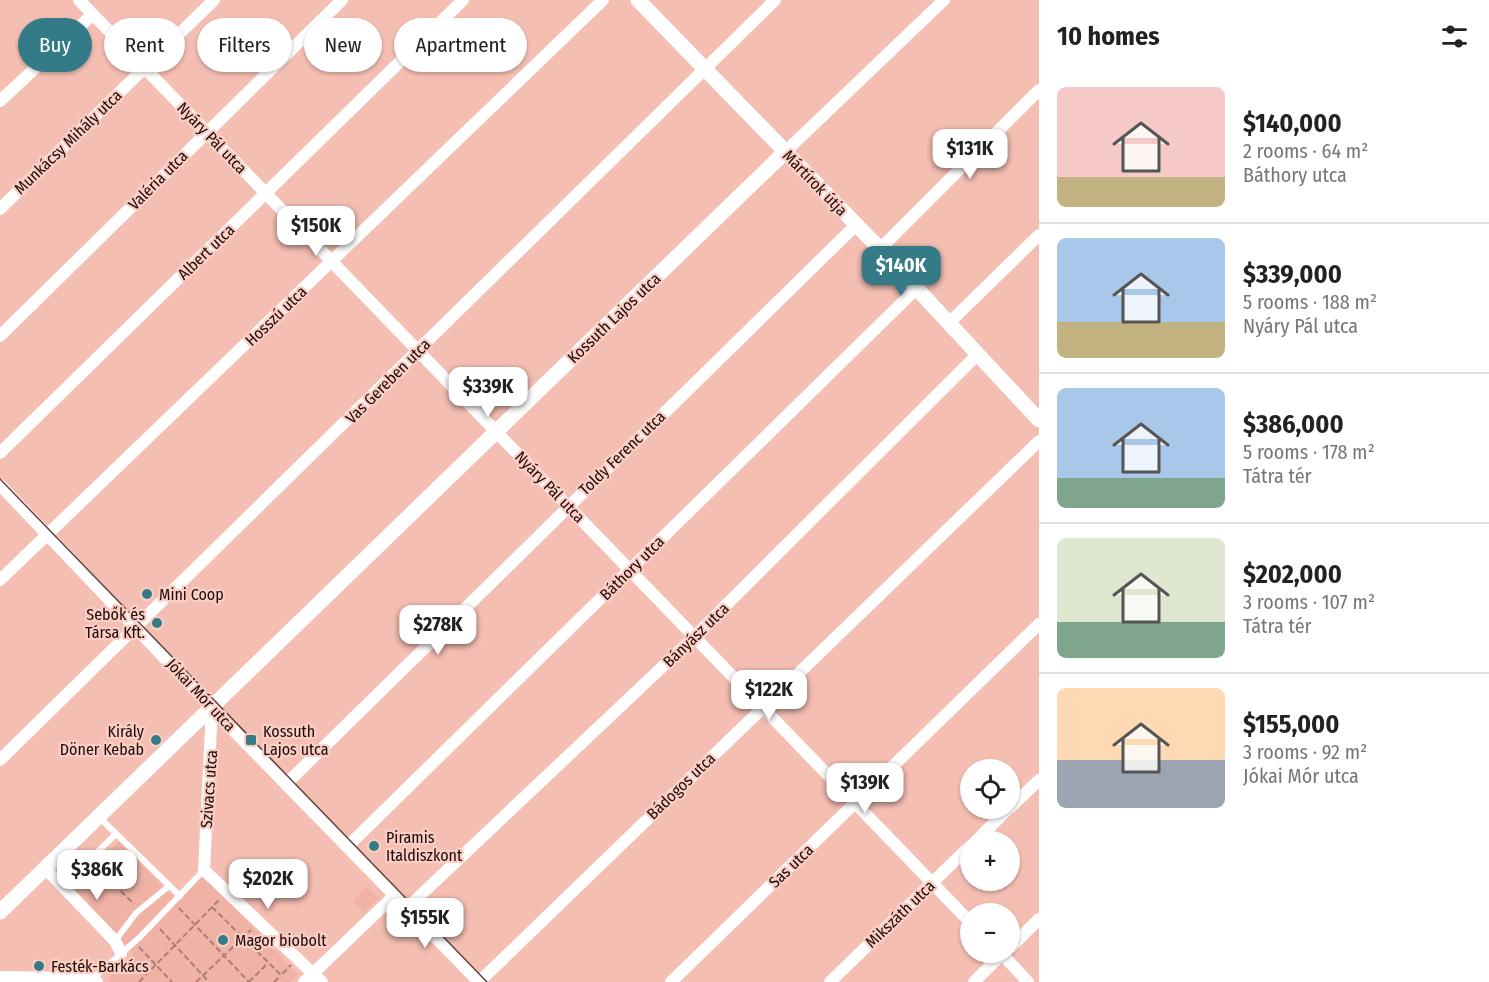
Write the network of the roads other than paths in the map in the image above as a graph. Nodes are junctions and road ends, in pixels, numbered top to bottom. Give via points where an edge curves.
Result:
1 (79, 0) edge
2 (214, 0) edge
3 (342, 0) edge
4 (462, 0) edge
5 (603, 0) edge
6 (638, 0) edge
7 (775, 0) edge
8 (944, 0) edge
9 (93, 14) junction
10 (104, 26) edge
11 (185, 28) edge
12 (706, 68) junction
13 (140, 72) edge
14 (148, 72) edge
15 (1039, 90) edge
16 (0, 101) edge
17 (206, 132) junction
18 (785, 152) junction
19 (266, 194) junction
20 (0, 208) edge
21 (856, 225) junction
22 (1039, 235) edge
23 (880, 249) junction
24 (332, 263) junction
25 (916, 289) junction
26 (949, 323) junction
27 (0, 336) edge
28 (418, 351) junction
29 (978, 354) junction
30 (1039, 420) edge
31 (497, 432) junction
32 (1039, 441) edge
33 (0, 453) edge
34 (0, 485) edge
35 (568, 506) junction
36 (48, 533) junction
37 (630, 571) junction
38 (0, 580) edge
39 (1039, 624) edge
40 (137, 627) junction
41 (695, 636) junction
42 (212, 707) junction
43 (762, 707) junction
44 (0, 760) edge
45 (1039, 780) edge
46 (286, 784) junction
47 (1020, 798) edge
48 (856, 802) junction
49 (100, 818) junction
50 (998, 819) edge
51 (986, 831) edge
52 (116, 834) junction
53 (347, 847) junction
54 (960, 856) edge
55 (46, 869) junction
56 (204, 870) junction
57 (932, 883) junction
58 (62, 886) junction
59 (169, 886) junction
60 (395, 894) junction
61 (180, 896) junction
62 (407, 908) junction
63 (0, 912) edge
64 (960, 912) edge
65 (1039, 919) edge
66 (1020, 937) edge
67 (115, 941) junction
68 (122, 953) junction
69 (993, 963) edge
70 (1013, 963) edge
71 (0, 977) edge
72 (311, 977) edge
73 (95, 980) edge
74 (304, 982) edge
75 (322, 982) edge
76 (479, 982) edge
77 (671, 982) edge
78 (831, 982) edge
79 (974, 982) edge
80 (1028, 982) edge

1 - 9 street, Nyáry Pál utca
2 - 11 street, Munkácsy Mihály utca
3 - 17 street, Valéria utca
4 - 19 street, Albert utca
5 - 24 street, Hosszú utca
6 - 12 street, Mártírok útja
7 - 12 street, Vas Gereben utca
8 - 18 street, Kossuth Lajos utca
9 - 10 street, Nyáry Pál utca
9 - 16 street
12 - 18 street, Mártírok útja
12 - 28 street, Vas Gereben utca
13 - 20 street, Munkácsy Mihály utca
14 - 17 street, Nyáry Pál utca
15 - 23 street
17 - 19 street, Nyáry Pál utca
17 - 27 street, Valéria utca
18 - 21 street, Mártírok útja
18 - 31 street, Kossuth Lajos utca
19 - 24 street, Nyáry Pál utca
19 - 33 street, Albert utca
21 - 23 street, Mártírok útja
21 - 35 street, Toldy Ferenc utca
22 - 26 street
23 - 25 street, Mártírok útja
24 - 28 street, Nyáry Pál utca
24 - 36 street, Hosszú utca
25 - 26 street, Mártírok útja
25 - 37 street, Báthory utca
26 - 29 street, Mártírok útja
28 - 31 street, Nyáry Pál utca
28 - 40 street, Vas Gereben utca
29 - 30 street, Mártírok útja
29 - 41 street, Bányász utca
31 - 35 street, Nyáry Pál utca
31 - 42 street, Kossuth Lajos utca
32 - 43 street, Bádogos utca
34 - 36 street, Jókai Mór utca
35 - 37 street, Nyáry Pál utca
35 - 46 street, Toldy Ferenc utca
36 - 38 street, Hosszú utca
36 - 40 street, Jókai Mór utca
37 - 41 street, Nyáry Pál utca
37 - 53 street, Báthory utca
39 - 48 street, Sas utca
40 - 42 street, Jókai Mór utca
40 - 44 street, Vas Gereben utca
41 - 43 street, Nyáry Pál utca
41 - 62 street, Bányász utca
42 - 46 street, Jókai Mór utca
42 - 49 street, Kossuth Lajos utca
42 - 56 street, Szivacs utca
43 - 48 street, Nyáry Pál utca
43 - 76 street, Bádogos utca
45 - 47 street
46 - 53 street, Jókai Mór utca
48 - 57 street, Nyáry Pál utca
48 - 77 street, Sas utca
49 - 52 lane
49 - 55 street, Kossuth Lajos utca
50 - 51 street
52 - 58 lane
52 - 59 lane
53 - 60 street, Jókai Mór utca
54 - 57 street, Mikszáth utca
55 - 58 street
55 - 63 street, Kossuth Lajos utca
56 - 61 lane
56 - 72 street via 297,958
57 - 64 street, Nyáry Pál utca
57 - 78 street, Mikszáth utca
58 - 67 street
59 - 61 lane
59 - 67 lane via 136,913
60 - 62 street, Jókai Mór utca
60 - 72 street
61 - 68 lane
62 - 76 street, Jókai Mór utca
65 - 66 street
67 - 68 street
68 - 73 lane
69 - 79 street
70 - 80 street
71 - 73 street
72 - 74 street
72 - 75 street

